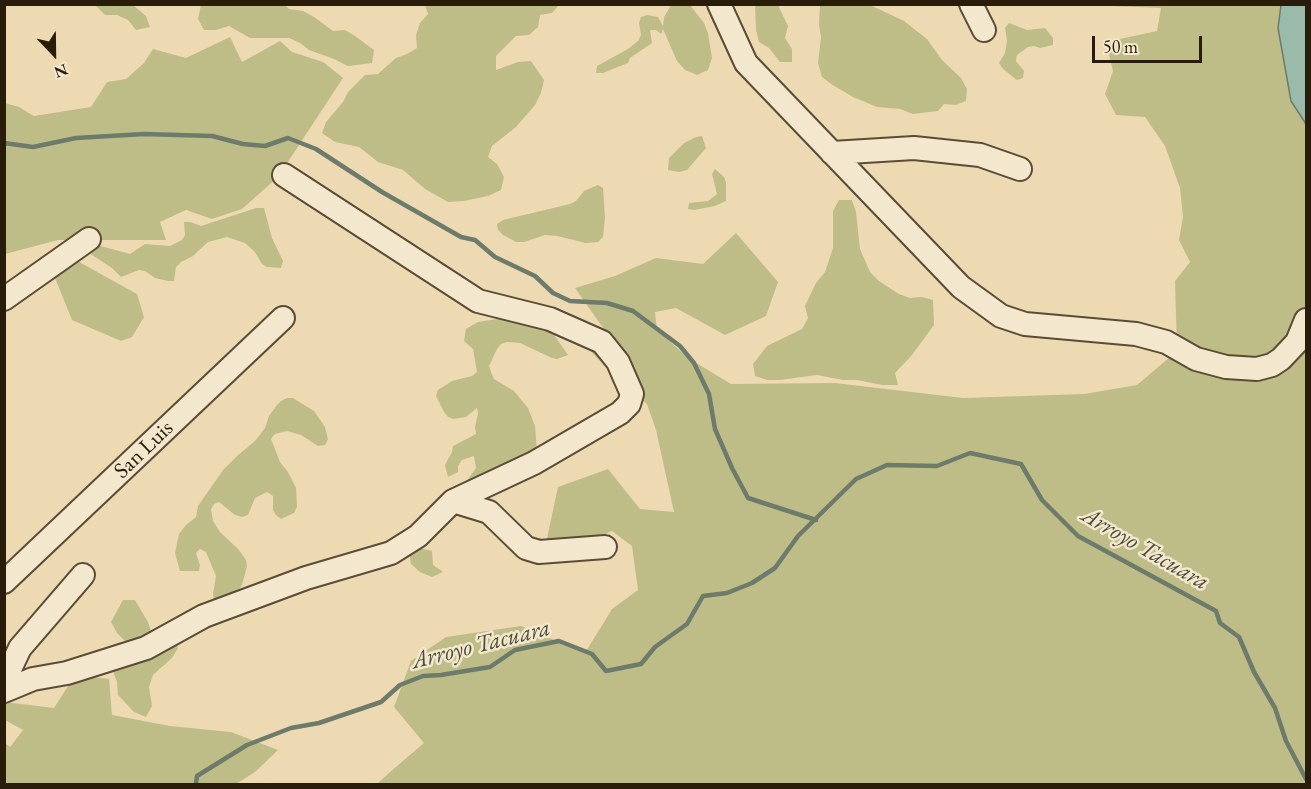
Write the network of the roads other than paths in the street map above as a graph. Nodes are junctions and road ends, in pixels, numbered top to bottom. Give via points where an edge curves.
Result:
1 (719, 4) edge
2 (971, 4) edge
3 (984, 30) dead end
4 (832, 153) junction
5 (1020, 169) dead end
6 (284, 175) dead end
7 (90, 239) dead end
8 (4, 299) edge
9 (283, 318) dead end
10 (1306, 321) edge
11 (453, 501) junction
12 (606, 547) dead end
13 (83, 575) dead end
14 (4, 582) edge
15 (4, 682) edge
16 (4, 691) edge

1 - 4 street via 746,63
2 - 3 street
4 - 5 street via 914,148 980,155
4 - 10 street via 961,287 1001,316 1024,324 1136,334 1166,342 1196,359 1226,367 1257,369 1281,359 1297,342
6 - 11 street via 478,301 550,319 602,342 618,363 632,394 629,404 620,412 534,462
7 - 8 street
9 - 14 street, San Luis
11 - 12 street via 489,512 526,548 539,552
11 - 16 street via 417,537 391,553 306,578 204,616 146,648 33,679
13 - 15 street via 20,648

